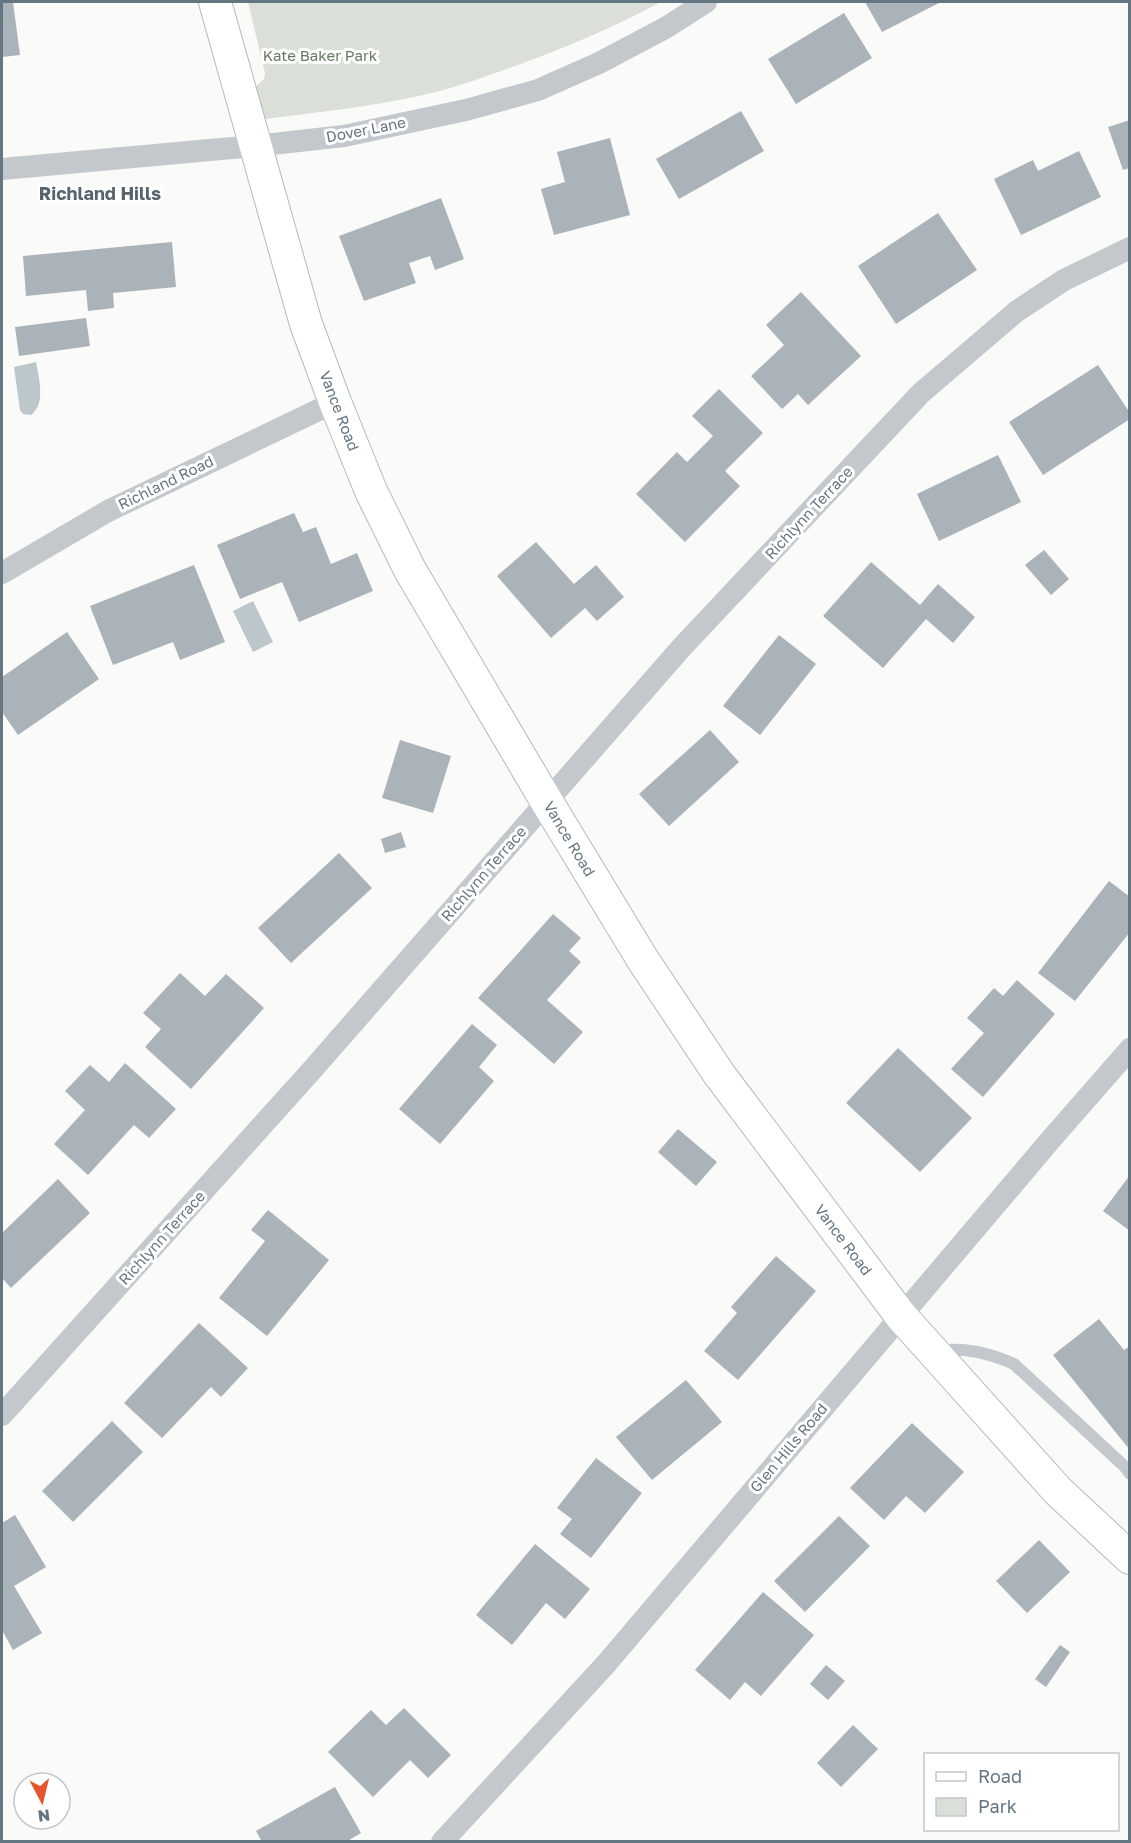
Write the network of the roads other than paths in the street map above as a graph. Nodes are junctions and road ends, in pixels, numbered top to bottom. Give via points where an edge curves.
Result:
1 (215, 2) edge
2 (706, 2) edge
3 (254, 146) junction
4 (2, 169) edge
5 (1130, 248) edge
6 (335, 402) junction
7 (2, 573) edge
8 (547, 802) junction
9 (1130, 1049) edge
10 (901, 1316) junction
11 (933, 1352) junction
12 (2, 1415) edge
13 (1130, 1474) edge
14 (1130, 1558) edge
15 (442, 1842) edge

1 - 3 street, Vance Road
2 - 3 street, Dover Lane via 628,48 538,90 344,136
3 - 4 street, Dover Lane
3 - 6 street, Vance Road via 306,324
5 - 8 street, Richlynn Terrace via 1064,280 1017,311 921,393 682,647
6 - 7 street, Richland Road via 108,511
6 - 8 street, Vance Road via 371,491 410,570
8 - 10 street, Vance Road via 643,960 719,1074
8 - 12 street, Richlynn Terrace
9 - 10 street, Glen Hills Road
10 - 11 street, Vance Road
10 - 15 street, Glen Hills Road via 606,1664
11 - 13 lane via 969,1350 1014,1364
11 - 14 street, Vance Road via 1058,1491

